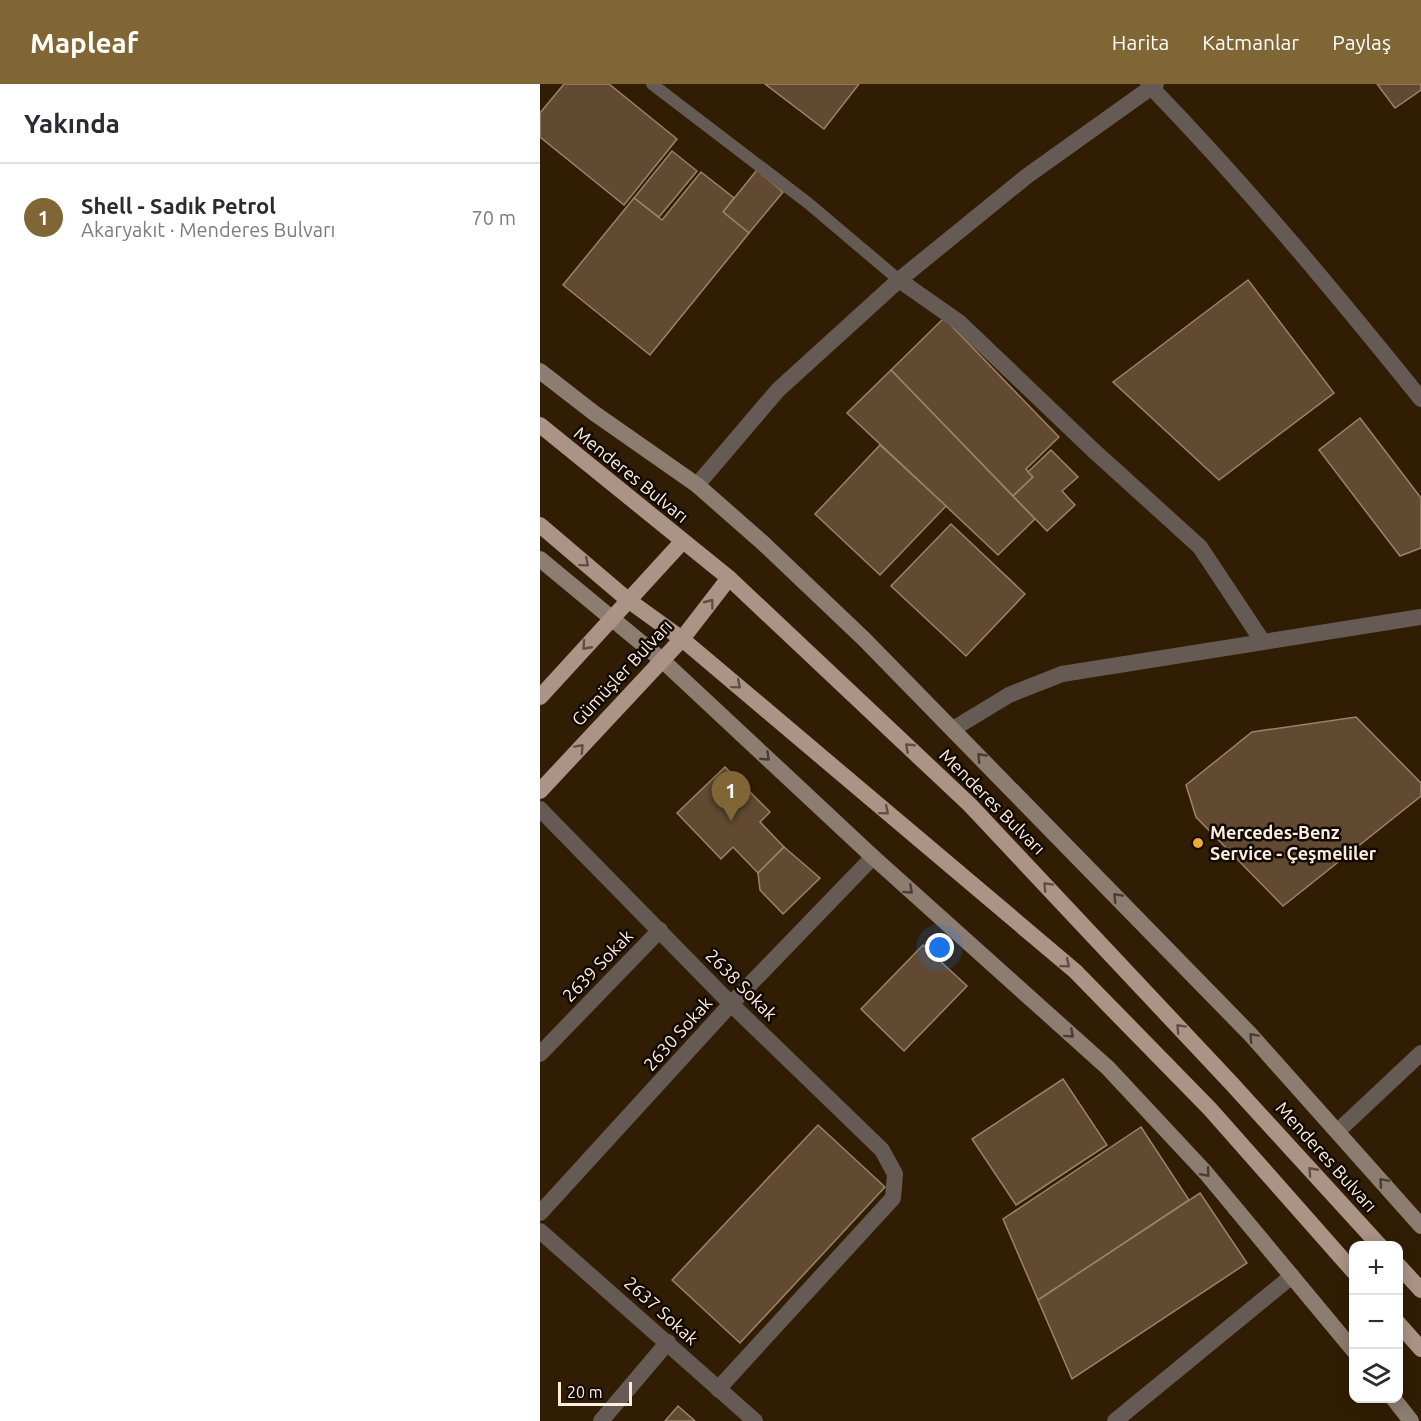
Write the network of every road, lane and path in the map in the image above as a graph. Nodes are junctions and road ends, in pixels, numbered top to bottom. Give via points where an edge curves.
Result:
1 (652, 84) edge
2 (1152, 85) edge
3 (899, 280) junction
4 (540, 370) edge
5 (1421, 399) edge
6 (540, 425) edge
7 (697, 485) junction
8 (540, 525) edge
9 (682, 542) junction
10 (540, 559) edge
11 (729, 578) junction
12 (628, 600) junction
13 (1421, 617) edge
14 (611, 619) junction
15 (682, 639) junction
16 (1263, 642) junction
17 (662, 660) junction
18 (540, 697) edge
19 (953, 729) junction
20 (540, 791) edge
21 (540, 809) edge
22 (873, 857) junction
23 (660, 930) junction
24 (731, 1004) junction
25 (1421, 1053) edge
26 (540, 1054) edge
27 (1338, 1131) junction
28 (540, 1213) edge
29 (1421, 1226) edge
30 (540, 1231) edge
31 (1376, 1241) edge
32 (1349, 1267) edge
33 (1403, 1271) edge
34 (1292, 1276) junction
35 (1421, 1290) edge
36 (1403, 1329) edge
37 (668, 1342) junction
38 (1351, 1349) edge
39 (1421, 1349) edge
40 (718, 1389) junction
41 (1396, 1403) edge
42 (601, 1421) edge
43 (755, 1421) edge
44 (1115, 1421) edge
45 (1411, 1421) edge

1 - 3 lane via 808,203
2 - 3 street via 1027,176
2 - 5 street via 1336,294
3 - 7 street via 778,390
3 - 16 street via 959,322 1200,547
4 - 7 main road
6 - 9 main road, Menderes Bulvarı
7 - 19 main road via 864,639
8 -> 12 main road
9 - 11 main road, Menderes Bulvarı
9 - 12 main road
10 - 14 main road
15 -> 11 main road, Gümüşler Bulvarı
31 -> 11 main road, Menderes Bulvarı via 970,805
12 - 14 main road
12 - 15 main road
13 - 16 street
14 - 17 main road
14 -> 18 main road
15 - 17 main road, Gümüşler Bulvarı
15 -> 32 main road via 1075,971 1210,1109
16 - 19 street via 1062,674 1009,695
20 -> 17 main road, Gümüşler Bulvarı
17 -> 22 main road
27 -> 19 main road via 1250,1034
21 - 23 street, 2638 Sokak
22 - 24 street, 2630 Sokak
22 -> 34 main road via 1108,1068 1206,1173
23 - 24 street, 2638 Sokak
23 - 26 street, 2639 Sokak
24 - 28 street, 2630 Sokak
24 - 40 street, 2638 Sokak via 882,1150 896,1174 893,1198
25 - 27 street
29 -> 27 main road
30 - 37 street, 2637 Sokak
33 - 35 main road
34 - 38 main road
34 - 44 street
36 - 39 main road
37 - 40 street, 2637 Sokak
37 - 42 street
40 - 43 street, 2637 Sokak
41 - 45 main road

